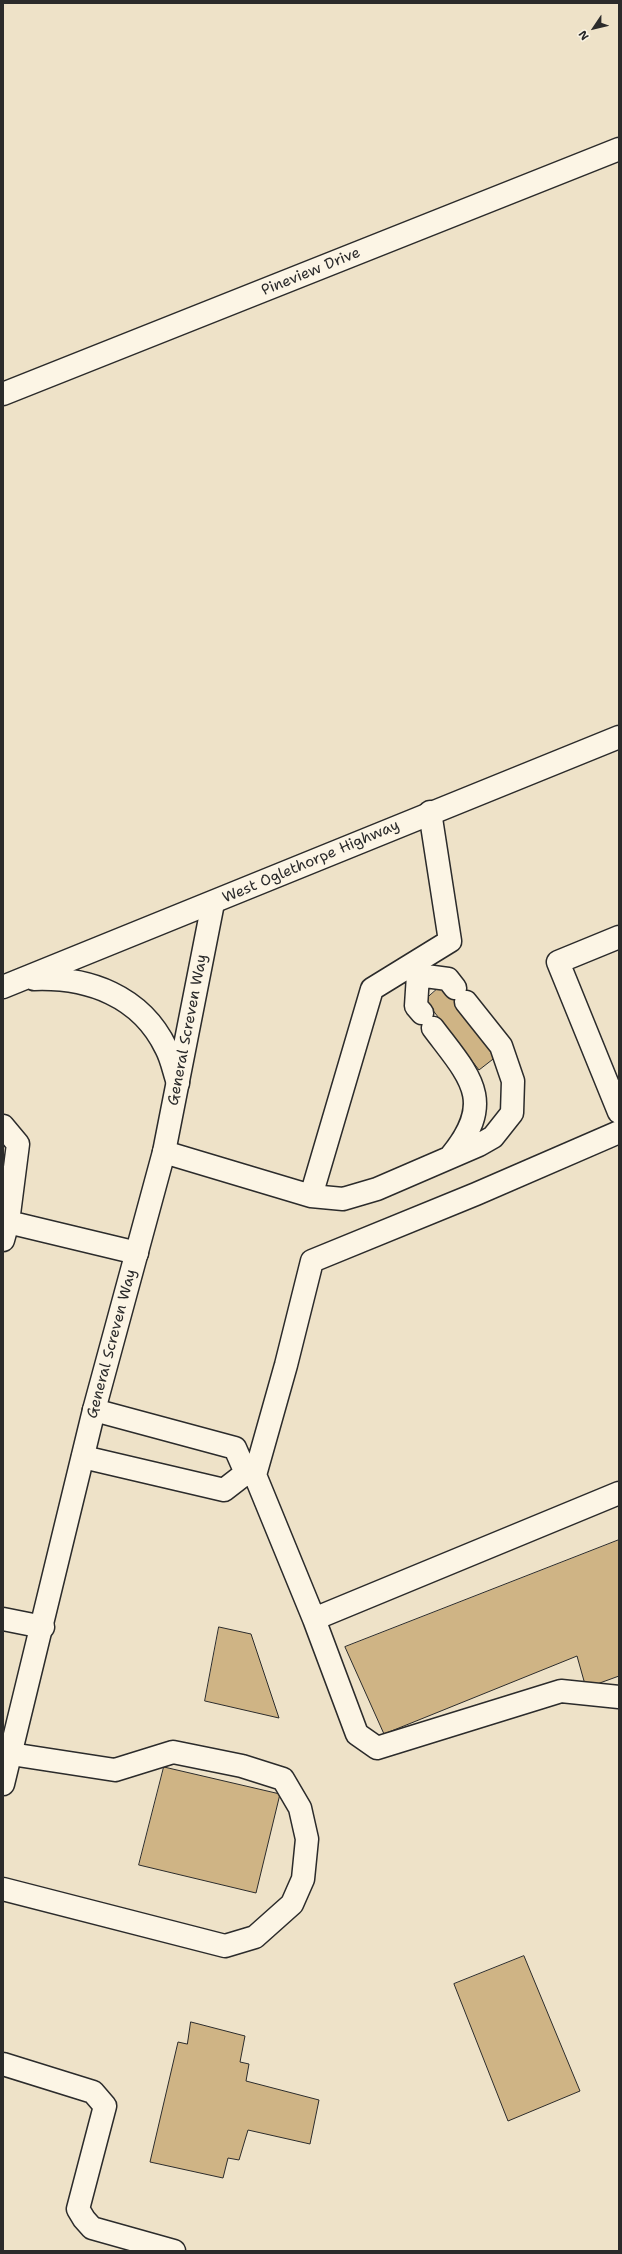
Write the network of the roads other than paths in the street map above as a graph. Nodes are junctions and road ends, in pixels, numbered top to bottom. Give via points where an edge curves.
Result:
1 (619, 150) edge
2 (3, 394) edge
3 (619, 737) edge
4 (430, 812) junction
5 (213, 903) junction
6 (619, 937) edge
7 (415, 970) junction
8 (12, 984) edge
9 (178, 1083) junction
10 (619, 1112) edge
11 (3, 1126) edge
12 (619, 1132) edge
13 (164, 1152) junction
14 (451, 1156) junction
15 (9, 1174) edge
16 (311, 1196) junction
17 (5, 1231) edge
18 (137, 1253) junction
19 (94, 1410) junction
20 (83, 1457) junction
21 (250, 1474) junction
22 (619, 1493) edge
23 (3, 1619) edge
24 (314, 1619) junction
25 (43, 1627) junction
26 (619, 1696) edge
27 (11, 1754) junction
28 (3, 1784) edge
29 (3, 1889) edge
30 (3, 2064) edge
31 (174, 2251) edge

1 - 2 main road, Pineview Drive
3 - 4 main road, West Oglethorpe Highway
4 - 5 main road, West Oglethorpe Highway
4 - 7 main road via 450,941
5 - 8 main road, West Oglethorpe Highway
5 - 9 main road, General Screven Way
6 - 10 main road via 558,962
7 - 14 main road via 416,1006 468,1074 473,1087 476,1112 466,1138
7 - 14 main road via 448,979 501,1046 513,1081 512,1113 493,1137
7 - 16 main road via 372,989
8 - 9 main road via 58,978 87,984 123,998 143,1015 166,1048
9 - 13 main road, General Screven Way
11 - 15 main road via 18,1144
12 - 21 main road via 312,1262 286,1365
13 - 16 main road
13 - 18 main road, General Screven Way
14 - 16 main road via 377,1189 343,1199
15 - 17 main road
17 - 18 main road
18 - 19 main road, General Screven Way
19 - 20 main road, General Screven Way
19 - 21 main road via 235,1448
20 - 21 main road via 224,1490
20 - 25 main road, General Screven Way
21 - 24 main road
22 - 24 main road
23 - 25 main road
24 - 26 main road via 357,1734 377,1748 561,1691
25 - 27 main road, General Screven Way
27 - 28 main road, General Screven Way
27 - 29 main road via 115,1770 173,1752 242,1766 284,1779 300,1808 307,1839 303,1879 292,1904 255,1937 225,1946
30 - 31 main road via 93,2092 105,2106 78,2209 92,2228

